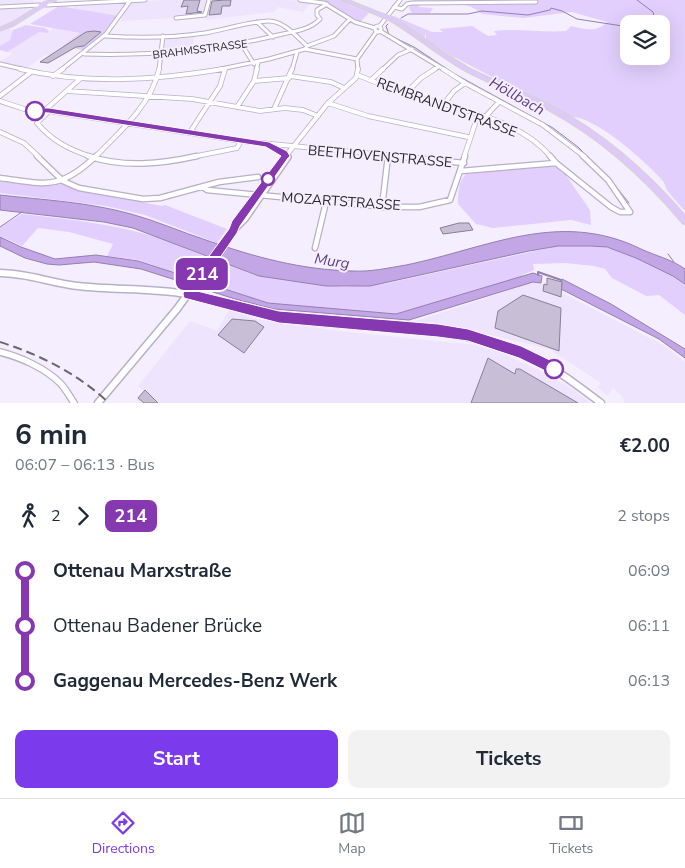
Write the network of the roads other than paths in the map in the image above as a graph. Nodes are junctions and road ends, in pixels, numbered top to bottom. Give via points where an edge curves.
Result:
1 (54, 0) edge
2 (146, 0) edge
3 (209, 0) edge
4 (300, 0) edge
5 (344, 0) edge
6 (400, 0) edge
7 (130, 1) edge
8 (536, 2) dead end
9 (47, 3) edge
10 (327, 4) junction
11 (40, 6) junction
12 (0, 7) edge
13 (394, 7) junction
14 (402, 9) junction
15 (397, 13) dead end
16 (176, 18) dead end
17 (350, 19) junction
18 (257, 22) junction
19 (0, 29) edge
20 (378, 29) junction
21 (292, 32) junction
22 (105, 36) junction
23 (162, 36) junction
24 (273, 36) junction
25 (242, 45) junction
26 (306, 48) junction
27 (412, 49) junction
28 (297, 52) junction
29 (84, 54) junction
30 (161, 55) junction
31 (357, 60) junction
32 (0, 64) edge
33 (256, 64) junction
34 (437, 68) junction
35 (225, 70) junction
36 (31, 72) junction
37 (357, 74) junction
38 (53, 76) junction
39 (157, 77) junction
40 (290, 77) junction
41 (80, 79) junction
42 (371, 80) junction
43 (254, 81) junction
44 (463, 84) junction
45 (344, 88) junction
46 (67, 91) junction
47 (406, 93) junction
48 (149, 95) junction
49 (0, 96) edge
50 (0, 101) edge
51 (211, 103) junction
52 (328, 103) junction
53 (498, 103) junction
54 (443, 105) junction
55 (237, 107) junction
56 (274, 109) junction
57 (47, 111) junction
58 (478, 115) junction
59 (318, 116) junction
60 (484, 118) junction
61 (127, 122) junction
62 (0, 132) edge
63 (190, 132) junction
64 (468, 137) junction
65 (241, 141) junction
66 (269, 144) junction
67 (293, 148) junction
68 (285, 156) junction
69 (388, 156) junction
70 (95, 158) junction
71 (464, 163) junction
72 (556, 163) junction
73 (461, 171) junction
74 (258, 177) dead end
75 (0, 178) edge
76 (63, 181) junction
77 (203, 187) junction
78 (259, 195) junction
79 (326, 202) junction
80 (382, 206) junction
81 (685, 220) edge
82 (315, 248) dead end
83 (0, 273) edge
84 (190, 291) junction
85 (0, 352) edge
86 (74, 403) edge
87 (98, 403) edge
88 (601, 403) edge

1 - 9 main road
2 - 7 street
3 - 16 street via 205,15
4 - 10 street
5 - 81 main road, bridge via 382,14 467,69 562,114 629,162
6 - 13 street
7 - 9 street
7 - 22 street
8 - 14 street via 412,3
9 - 11 main road, bridge
10 - 17 street
10 - 21 street, BRAHMSSTRASSE via 317,10 318,22
11 - 12 street
11 - 19 main road
13 - 14 street
13 - 20 street
14 - 15 street
17 - 20 street
17 - 26 street via 334,36
18 - 21 street via 278,23
18 - 23 street via 223,31
18 - 24 street
20 - 27 street
20 - 31 street
21 - 24 street, BRAHMSSTRASSE
21 - 26 street
22 - 23 street
22 - 29 street
23 - 30 street
24 - 25 street, BRAHMSSTRASSE
25 - 30 street, BRAHMSSTRASSE
25 - 33 street
26 - 28 street
26 - 31 street
27 - 34 street
27 - 42 street via 398,55
28 - 33 street
28 - 40 street
29 - 30 street, BRAHMSSTRASSE
29 - 38 street
30 - 39 street
31 - 37 street
32 - 36 street
33 - 35 street
33 - 43 street
34 - 44 street
34 - 47 street
35 - 39 street
35 - 51 street
36 - 38 street
36 - 49 street
37 - 42 street, REMBRANDTSTRASSE
37 - 45 street
38 - 41 street
39 - 41 street
39 - 48 street
40 - 43 street
40 - 45 street via 330,82
40 - 56 street
41 - 46 street
42 - 47 street, REMBRANDTSTRASSE
43 - 55 street
44 - 53 street
44 - 54 street
45 - 52 street
46 - 48 street
46 - 57 street
47 - 54 street, REMBRANDTSTRASSE
48 - 51 street
48 - 61 street
50 - 57 street, BEETHOVENSTRASSE via 27,110
51 - 55 street
51 - 63 street
52 - 59 street
52 - 64 street via 362,114
53 - 60 street
53 - 72 street, REMBRANDTSTRASSE via 543,125 571,145 608,180 630,212 620,212 611,207
54 - 58 street, REMBRANDTSTRASSE
55 - 56 street via 260,111
56 - 59 street via 303,110
57 - 61 street, BEETHOVENSTRASSE
57 - 70 street via 37,123 54,140
58 - 60 street, REMBRANDTSTRASSE
58 - 64 street, MOZARTSTRASSE
59 - 67 street
60 - 72 street, REMBRANDTSTRASSE via 515,130 551,154
61 - 63 street, BEETHOVENSTRASSE
61 - 70 street
62 - 76 street via 24,143
63 - 65 street, BEETHOVENSTRASSE
64 - 71 street, MOZARTSTRASSE
65 - 66 street, BEETHOVENSTRASSE
65 - 70 street via 237,148 168,162 149,164
66 - 67 street, BEETHOVENSTRASSE
66 - 68 street
67 - 68 street
67 - 69 street, BEETHOVENSTRASSE
67 - 78 street
68 - 78 street
69 - 71 street, BEETHOVENSTRASSE
69 - 80 street
70 - 76 street
71 - 73 street, MOZARTSTRASSE
72 - 73 street
73 - 80 street, MOZARTSTRASSE via 450,200 429,206
74 - 77 street
75 - 76 street via 54,185
76 - 77 street via 79,188 143,199
77 - 78 street, MOZARTSTRASSE
78 - 79 street, MOZARTSTRASSE
78 - 84 street via 240,226
79 - 80 street, MOZARTSTRASSE
79 - 82 street
83 - 84 street via 28,275 76,286
84 - 87 street
84 - 88 street via 279,317 438,331 494,342 546,364
85 - 86 street via 51,376

